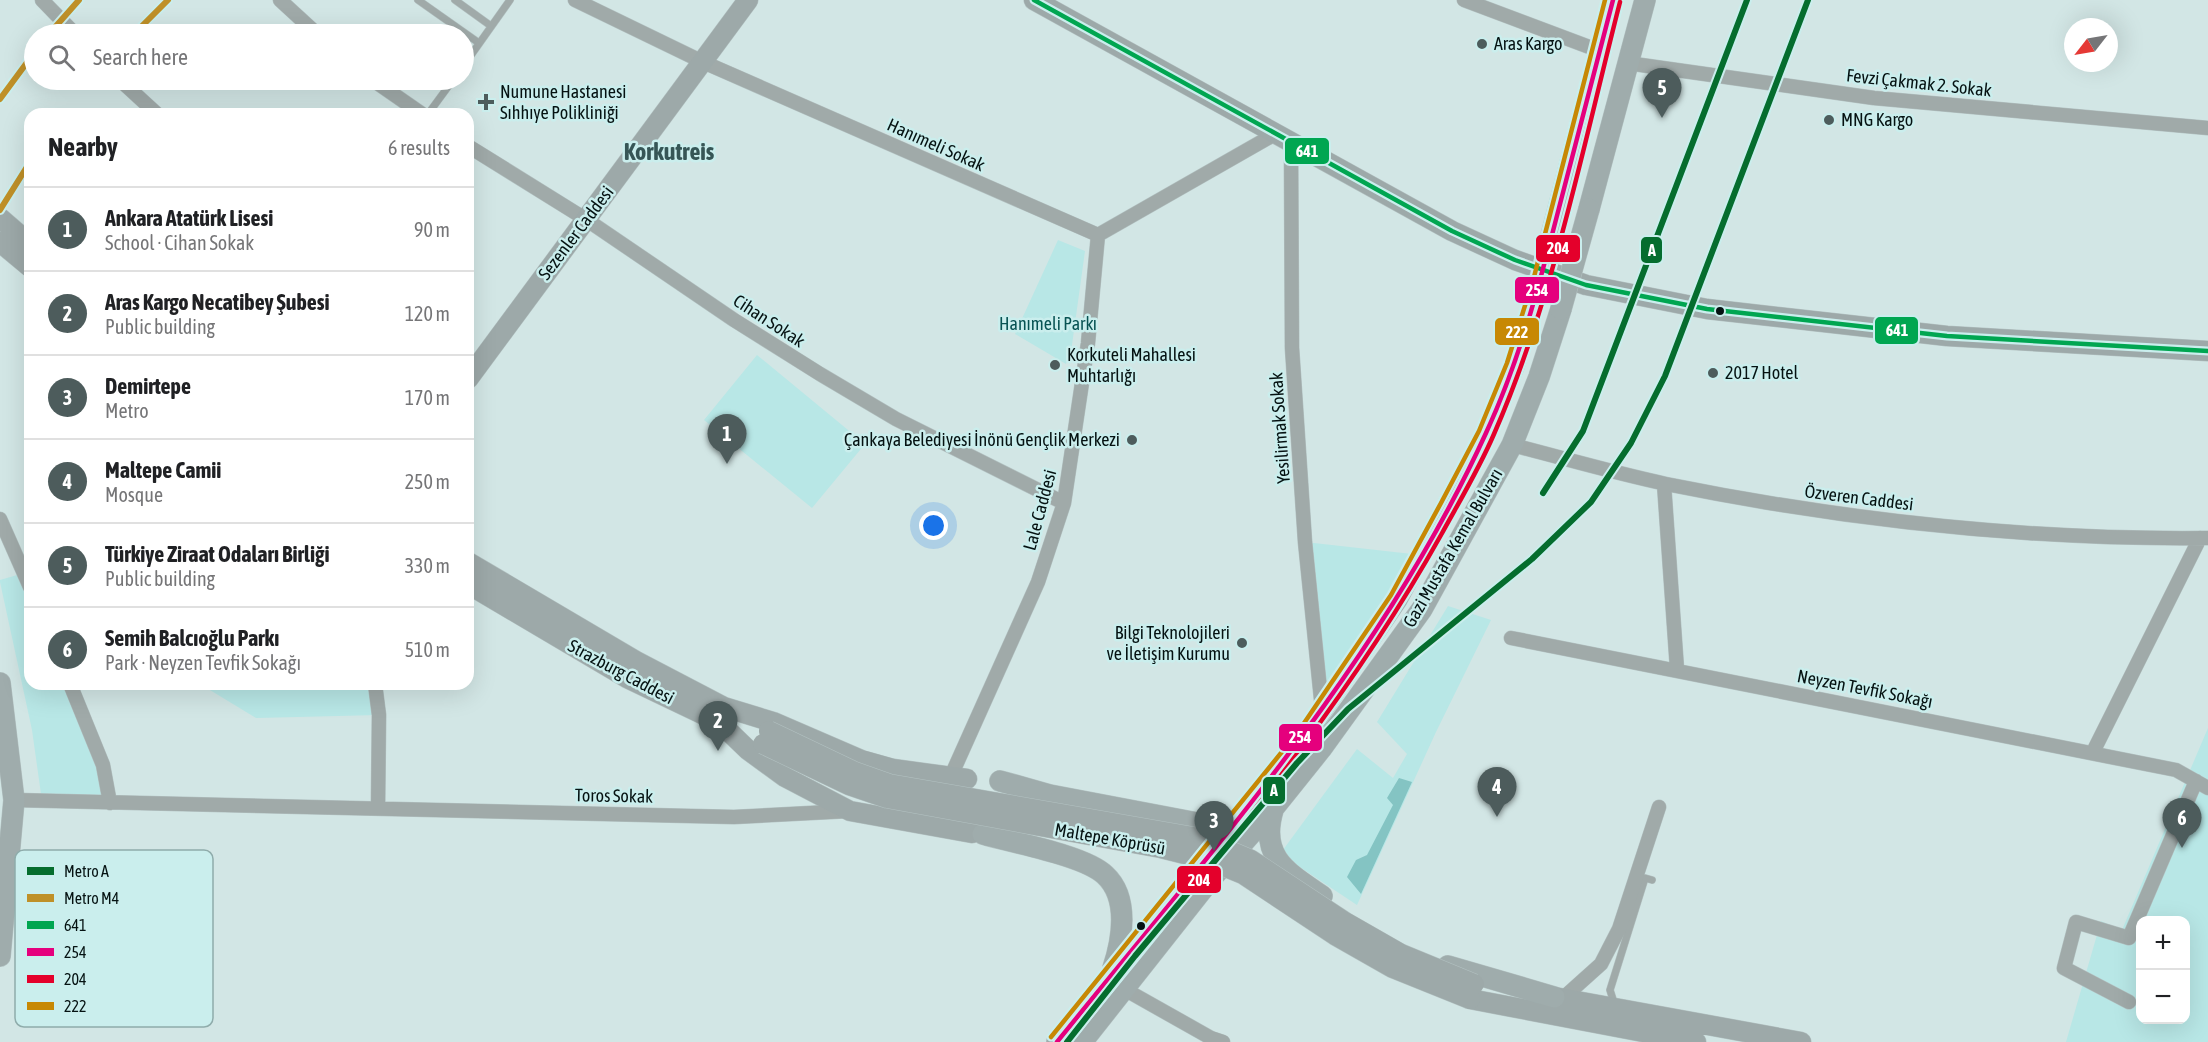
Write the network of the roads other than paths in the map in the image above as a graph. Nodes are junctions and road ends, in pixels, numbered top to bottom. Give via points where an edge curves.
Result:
1 (42, 0) edge
2 (280, 0) edge
3 (418, 0) edge
4 (455, 0) edge
5 (510, 0) edge
6 (575, 0) edge
7 (748, 0) edge
8 (1034, 0) edge
9 (1464, 0) edge
10 (1614, 0) edge
11 (1645, 0) edge
12 (65, 24) edge
13 (306, 24) edge
14 (452, 24) edge
15 (492, 26) junction
16 (474, 39) edge
17 (479, 43) junction
18 (474, 50) edge
19 (1600, 51) junction
20 (703, 62) junction
21 (1628, 63) junction
22 (131, 90) edge
23 (387, 90) edge
24 (446, 90) edge
25 (150, 108) edge
26 (413, 108) edge
27 (432, 108) edge
28 (2208, 128) edge
29 (1283, 139) junction
30 (474, 156) edge
31 (586, 220) junction
32 (2, 225) edge
33 (1098, 236) junction
34 (24, 240) edge
35 (24, 258) edge
36 (2208, 351) edge
37 (474, 371) edge
38 (1512, 445) junction
39 (1664, 484) junction
40 (1064, 503) junction
41 (0, 519) edge
42 (2204, 538) edge
43 (474, 566) edge
44 (24, 571) edge
45 (474, 588) edge
46 (1511, 638) dead end
47 (1677, 669) junction
48 (0, 683) edge
49 (72, 690) edge
50 (376, 690) edge
51 (1322, 709) junction
52 (722, 715) junction
53 (2093, 752) junction
54 (959, 777) junction
55 (1000, 781) junction
56 (2202, 784) edge
57 (14, 800) junction
58 (110, 803) junction
59 (1659, 807) dead end
60 (378, 808) junction
61 (1273, 809) junction
62 (850, 811) junction
63 (1233, 820) junction
64 (978, 834) junction
65 (1652, 880) dead end
66 (0, 956) edge
67 (1117, 983) junction
68 (1472, 991) junction
69 (1558, 998) junction
70 (2129, 1002) dead end
71 (1615, 1009) junction
72 (1057, 1042) edge
73 (1082, 1042) edge
74 (1223, 1042) edge
75 (1696, 1042) edge
76 (1801, 1042) edge

1 - 12 street
2 - 13 street
3 - 14 lane
4 - 15 lane
5 - 15 lane
6 - 20 street, Hanımeli Sokak
7 - 20 main road, Sezenler Caddesi
8 - 29 main road
9 - 19 street
10 - 19 main road, Gazi Mustafa Kemal Bulvarı
11 - 21 main road, Gazi Mustafa Kemal Bulvarı
15 - 17 lane
16 - 17 lane
17 - 18 lane
19 - 51 main road, Gazi Mustafa Kemal Bulvarı, bridge via 1534,301 1514,366 1486,434 1397,598
20 - 31 main road, Sezenler Caddesi
20 - 33 street, Hanımeli Sokak
21 - 28 street, Fevzi Çakmak 2. Sokak via 1874,98
21 - 38 main road, Gazi Mustafa Kemal Bulvarı, bridge via 1562,309
22 - 25 street
23 - 26 street
24 - 27 lane
29 - 33 street
29 - 36 main road via 1469,240 1586,285 1707,309 1936,335
29 - 51 street, Yesilirmak Sokak via 1305,542
30 - 31 street, Cihan Sokak
31 - 37 main road, Sezenler Caddesi
31 - 40 street, Cihan Sokak via 734,320 896,419
32 - 34 main road
32 - 35 main road
33 - 40 street, Lale Caddesi via 1088,344
38 - 39 street, Özveren Caddesi
38 - 61 main road, Gazi Mustafa Kemal Bulvarı via 1422,609
39 - 42 street, Özveren Caddesi via 1799,509 1929,525 2093,536
39 - 47 street
40 - 54 street, Lale Caddesi via 1038,582
41 - 44 street
42 - 53 street
43 - 52 main road, Strazburg Caddesi
45 - 52 main road, Strazburg Caddesi via 627,678
46 - 47 street, Neyzen Tevfik Sokağı
47 - 53 street, Neyzen Tevfik Sokağı
48 - 57 main road
49 - 58 street via 103,765
50 - 60 street
51 - 63 main road, Gazi Mustafa Kemal Bulvarı
52 - 54 main road, Strazburg Caddesi via 773,722 892,769
52 - 62 main road, Strazburg Caddesi via 748,750 785,777
52 - 68 main road, Maltepe Köprüsü, bridge via 766,737 889,784 1162,831 1221,846 1251,860 1345,922
53 - 56 street, Neyzen Tevfik Sokağı via 2176,770
54 - 55 main road via 984,775
54 - 64 main road via 953,812 964,828
55 - 63 main road via 1050,795 1208,825
55 - 64 main road via 1010,796 1010,814 1000,828
56 - 70 street via 2129,938 2076,922 2064,968
57 - 58 street, Toros Sokak
57 - 66 main road
58 - 60 street, Toros Sokak
59 - 69 street via 1619,929 1600,964
60 - 62 street, Toros Sokak via 734,817
61 - 67 main road, Gazi Mustafa Kemal Bulvarı
61 - 69 main road via 1267,830 1281,864 1356,920 1432,961
62 - 64 main road, Strazburg Caddesi
63 - 67 main road, Gazi Mustafa Kemal Bulvarı
64 - 67 main road via 1070,858 1106,876 1116,892 1121,912
65 - 71 lane via 1645,878 1610,990
67 - 72 main road, Gazi Mustafa Kemal Bulvarı
67 - 73 main road, Gazi Mustafa Kemal Bulvarı
67 - 74 street
68 - 69 main road
68 - 75 main road
69 - 71 main road
71 - 76 main road

